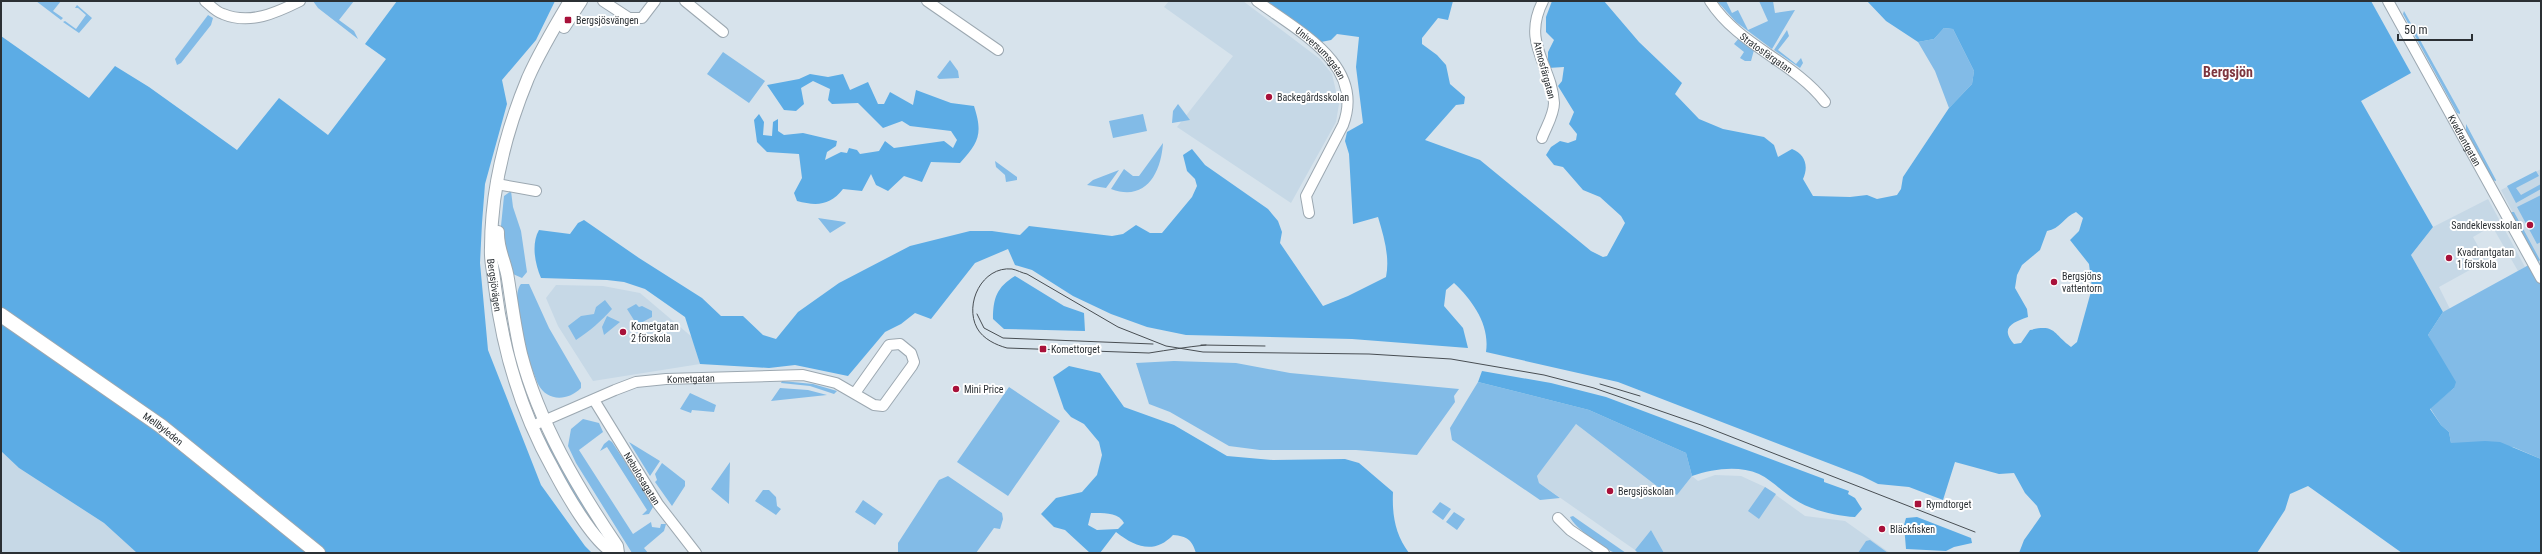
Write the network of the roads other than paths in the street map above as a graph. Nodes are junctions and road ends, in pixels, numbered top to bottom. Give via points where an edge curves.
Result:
1 (205, 1) edge
2 (300, 1) edge
3 (570, 1) edge
4 (581, 1) edge
5 (603, 1) edge
6 (655, 1) edge
7 (685, 1) edge
8 (1257, 1) edge
9 (1544, 1) edge
10 (1710, 1) edge
11 (2388, 1) edge
12 (932, 3) edge
13 (723, 32) dead end
14 (998, 50) dead end
15 (1825, 102) dead end
16 (1542, 138) dead end
17 (500, 184) junction
18 (536, 191) dead end
19 (1309, 213) dead end
20 (2541, 278) edge
21 (1, 315) edge
22 (855, 393) junction
23 (594, 400) junction
24 (546, 419) junction
25 (532, 426) junction
26 (1558, 518) dead end
27 (318, 553) edge
28 (616, 553) edge
29 (696, 553) edge
30 (1604, 553) edge

1 - 2 street via 222,14 246,18 270,15
3 - 17 street, Bergsjövägen via 526,84 512,122
4 - 17 street, Bergsjövägen via 552,47 528,94
5 - 6 street via 629,18 642,18
7 - 13 street
8 - 19 street, Universumsgatan via 1330,56 1342,74 1348,93 1348,114 1344,125 1306,196
9 - 16 street, Atmosfärgatan via 1537,16 1536,44 1554,107
10 - 15 street, Stratosfärgatan via 1735,30 1813,86
11 - 20 street, Kvadrantgatan
12 - 14 street
17 - 18 street
17 - 24 street, Bergsjövägen via 497,240 506,268 521,354
17 - 25 street, Bergsjövägen via 491,247 499,316 512,376
21 - 27 main road, Mellbyleden via 161,426
22 - 22 street via 874,405 883,406 912,366 914,362 911,353 900,344 889,345
22 - 23 street, Kometgatan via 836,383 803,375 636,382
23 - 24 street, Kometgatan
23 - 29 street, Nebulosagatan via 658,504
24 - 25 street, Kometgatan
24 - 28 street, Bergsjövägen via 566,464 616,546
25 - 28 street, Bergsjövägen via 562,488 608,550
26 - 30 street via 1570,530

